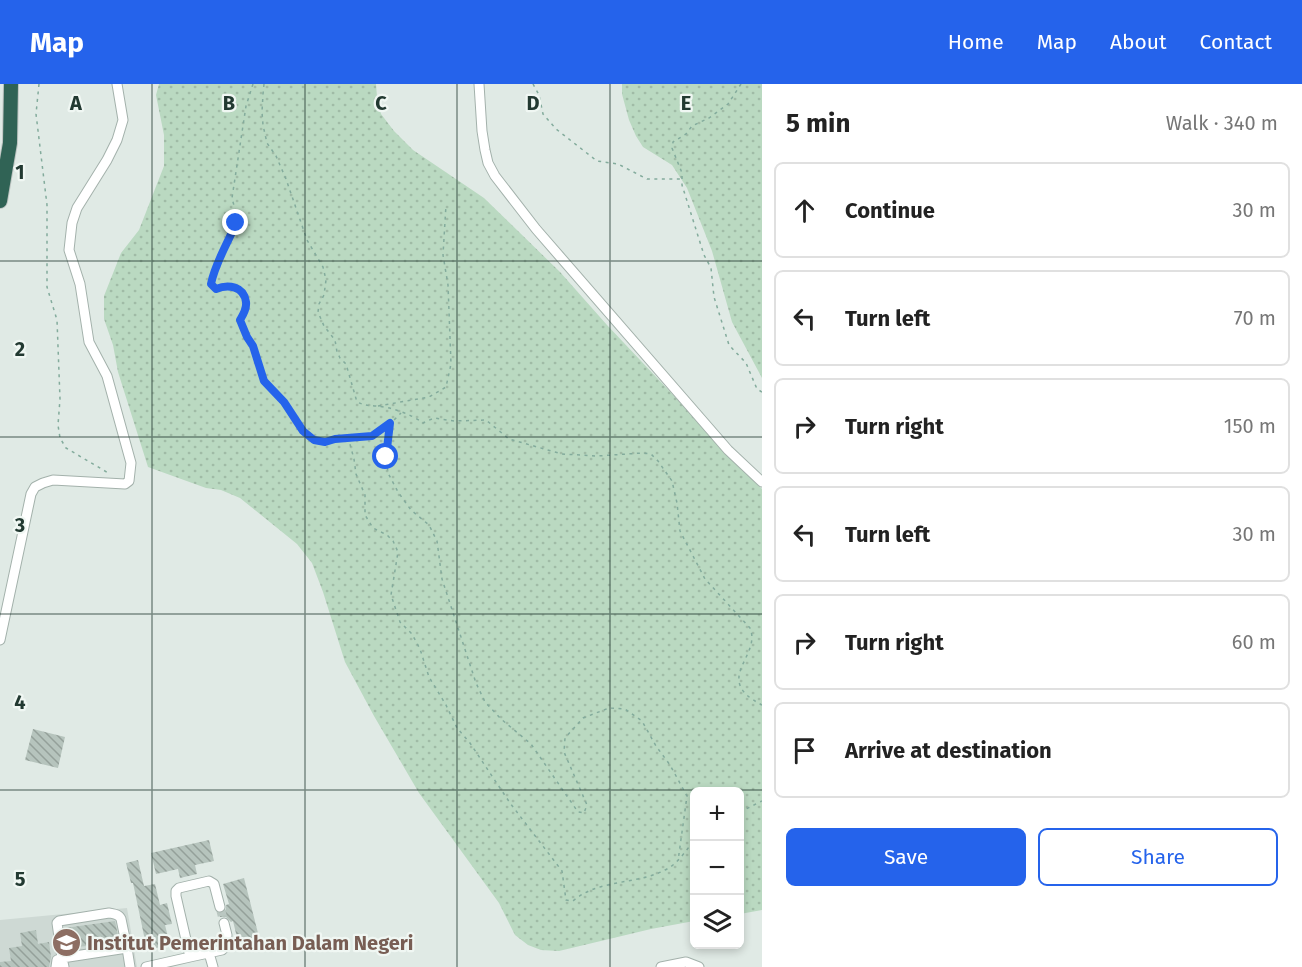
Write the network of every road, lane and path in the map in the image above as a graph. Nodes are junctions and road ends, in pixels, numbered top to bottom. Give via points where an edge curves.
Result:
1 (11, 84) edge
2 (39, 84) edge
3 (117, 84) edge
4 (253, 84) edge
5 (264, 84) edge
6 (479, 84) edge
7 (533, 84) edge
8 (741, 84) edge
9 (682, 178) junction
10 (0, 201) edge
11 (446, 206) dead end
12 (762, 392) edge
13 (377, 406) junction
14 (402, 413) junction
15 (390, 423) junction
16 (348, 437) junction
17 (762, 482) edge
18 (127, 483) junction
19 (758, 634) dead end
20 (0, 640) edge
21 (744, 683) dead end
22 (762, 705) edge
23 (762, 801) edge
24 (744, 810) edge
25 (690, 846) edge
26 (678, 861) junction
27 (220, 907) tunnel mouth
28 (224, 923) tunnel mouth
29 (127, 948) junction
30 (209, 953) junction
31 (190, 957) junction
32 (63, 962) edge
33 (56, 967) edge
34 (130, 967) edge
35 (146, 967) edge
36 (213, 967) edge
37 (661, 967) edge
38 (699, 967) edge

1 - 10 highway via 10,143
2 - 18 path via 36,114 47,205 46,287 57,320 60,438 66,448
3 - 18 street via 123,120 107,160 76,208 69,250 80,284 89,342 106,376 131,463
4 - 16 path via 232,198 236,223 211,284 216,289 224,286 242,291 246,301 240,320 264,381 303,431 314,440 325,442
5 - 13 path via 262,112 267,143 286,178 307,240 323,267 326,280 319,304 320,319 346,364 357,402
6 - 17 street via 485,150 495,176 536,229 728,450
7 - 9 path via 543,114 597,161 618,164 647,179
8 - 9 path via 728,104 673,142
9 - 12 path via 700,245 711,268 714,297 729,345 746,363
11 - 13 path via 443,255 451,364 446,387 429,397
13 - 14 path
14 - 15 path
14 - 19 path via 423,423 434,418 486,420 509,439 562,454 651,454 672,481 680,531 705,579
15 - 16 path via 372,436
15 - 26 path via 388,473 437,541 442,579 485,702 531,744 578,812 584,813 586,805 564,752 565,738 583,718 609,708 625,709 642,721 687,795
16 - 26 path via 365,495 365,515 373,528 393,541 398,552 391,595 400,622 412,634 429,678 457,728 562,871 566,900 647,877
18 - 20 street via 53,480 35,487
21 - 22 path via 746,693
23 - 24 path
25 - 26 path
27 - 31 street via 213,878 176,891
28 - 30 street via 226,946
29 - 32 street
29 - 32 street via 120,916 109,913 59,921
29 - 34 street
30 - 31 street
30 - 36 street
31 - 35 street
32 - 33 street via 57,960
37 - 38 street via 686,962

